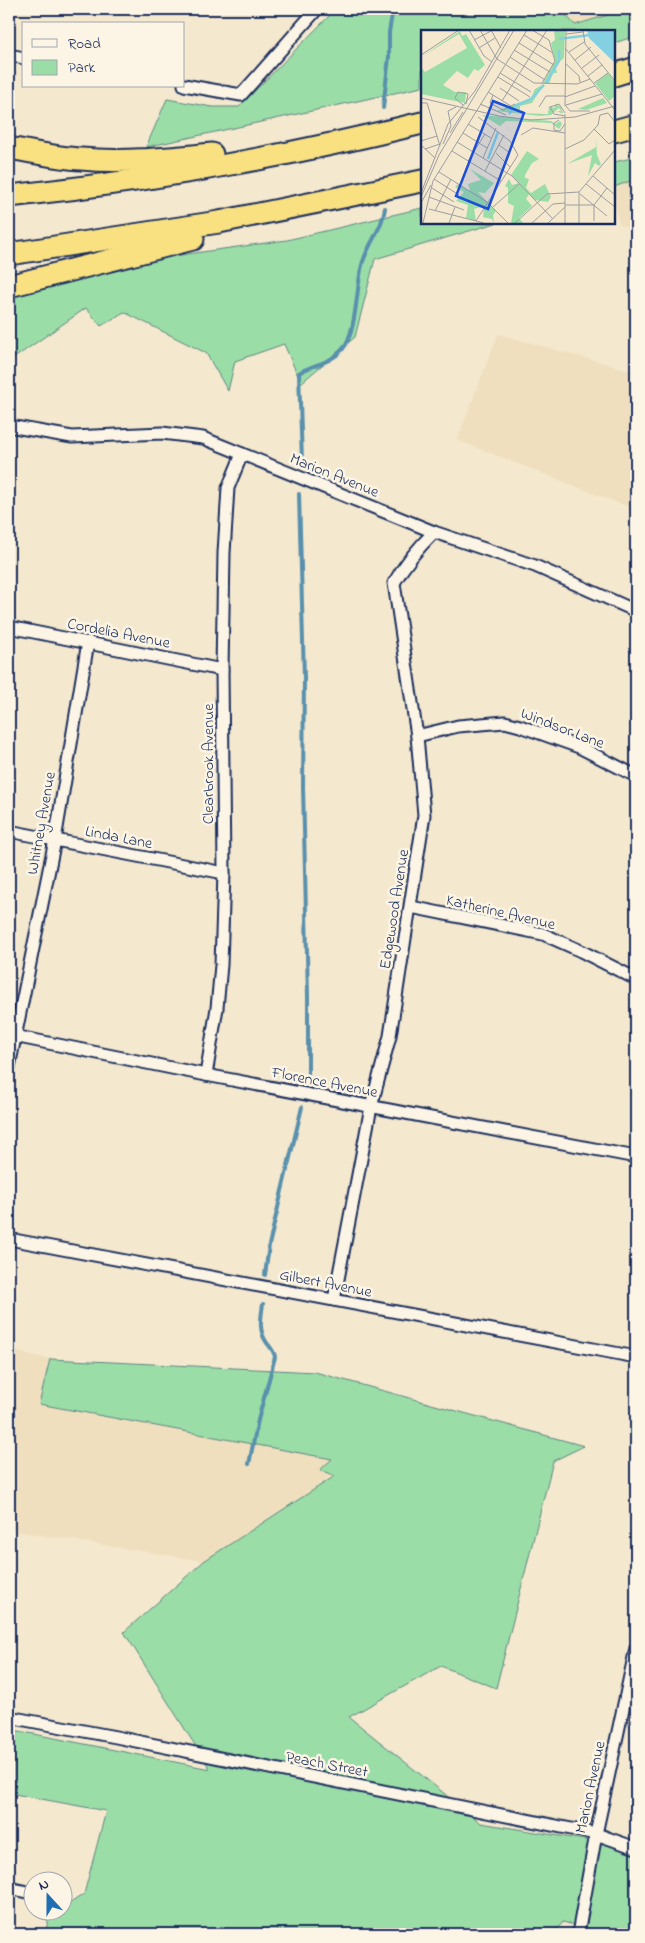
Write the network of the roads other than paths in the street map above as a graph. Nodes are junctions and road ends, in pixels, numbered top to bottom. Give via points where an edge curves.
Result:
1 (317, 9) edge
2 (9, 55) edge
3 (22, 58) edge
4 (636, 68) edge
5 (615, 75) edge
6 (185, 85) edge
7 (421, 123) edge
8 (636, 125) edge
9 (615, 131) edge
10 (342, 142) junction
11 (9, 148) edge
12 (421, 181) edge
13 (392, 188) junction
14 (9, 196) edge
15 (9, 254) edge
16 (9, 286) edge
17 (9, 426) edge
18 (242, 454) junction
19 (434, 532) junction
20 (636, 611) edge
21 (9, 627) edge
22 (88, 642) junction
23 (222, 670) junction
24 (417, 736) junction
25 (636, 776) edge
26 (9, 831) edge
27 (55, 840) junction
28 (224, 874) junction
29 (411, 907) junction
30 (636, 979) edge
31 (12, 1036) edge
32 (9, 1068) edge
33 (206, 1075) junction
34 (371, 1107) junction
35 (636, 1156) edge
36 (9, 1239) edge
37 (334, 1300) junction
38 (636, 1356) edge
39 (636, 1648) edge
40 (9, 1717) edge
41 (596, 1834) junction
42 (636, 1848) edge
43 (9, 1888) edge
44 (22, 1891) edge
45 (578, 1934) edge

1 - 6 street via 241,95
2 - 3 street
4 - 5 highway
7 - 10 highway
8 - 9 highway
10 - 11 highway via 143,160 82,160
10 - 14 highway via 166,175
12 - 13 highway
13 - 15 highway via 219,222
13 - 16 highway
17 - 18 street, Marion Avenue via 72,437 162,432 203,438
18 - 19 street, Marion Avenue
18 - 23 street, Clearbrook Avenue via 228,488
19 - 20 street, Marion Avenue via 535,566
19 - 24 street, Edgewood Avenue via 415,551 394,583
21 - 22 street, Cordelia Avenue
22 - 23 street, Cordelia Avenue
22 - 27 street, Whitney Avenue
23 - 28 street, Clearbrook Avenue
24 - 25 street, Windsor Lane via 458,726 505,722 579,748
24 - 29 street, Edgewood Avenue via 424,815
26 - 27 street, Linda Lane
27 - 28 street, Linda Lane
27 - 31 street, Whitney Avenue
28 - 33 street, Clearbrook Avenue via 221,964
29 - 30 street, Katherine Avenue via 543,934
29 - 34 street, Edgewood Avenue via 390,1036
31 - 32 street, Whitney Avenue
31 - 33 street, Florence Avenue
33 - 34 street, Florence Avenue
34 - 35 street, Florence Avenue
34 - 37 street, Edgewood Avenue
36 - 37 street, Gilbert Avenue
37 - 38 street, Gilbert Avenue
39 - 41 street, Marion Avenue
40 - 41 street, Peach Street
41 - 42 street, Peach Street
41 - 45 street, Marion Avenue
43 - 44 street

